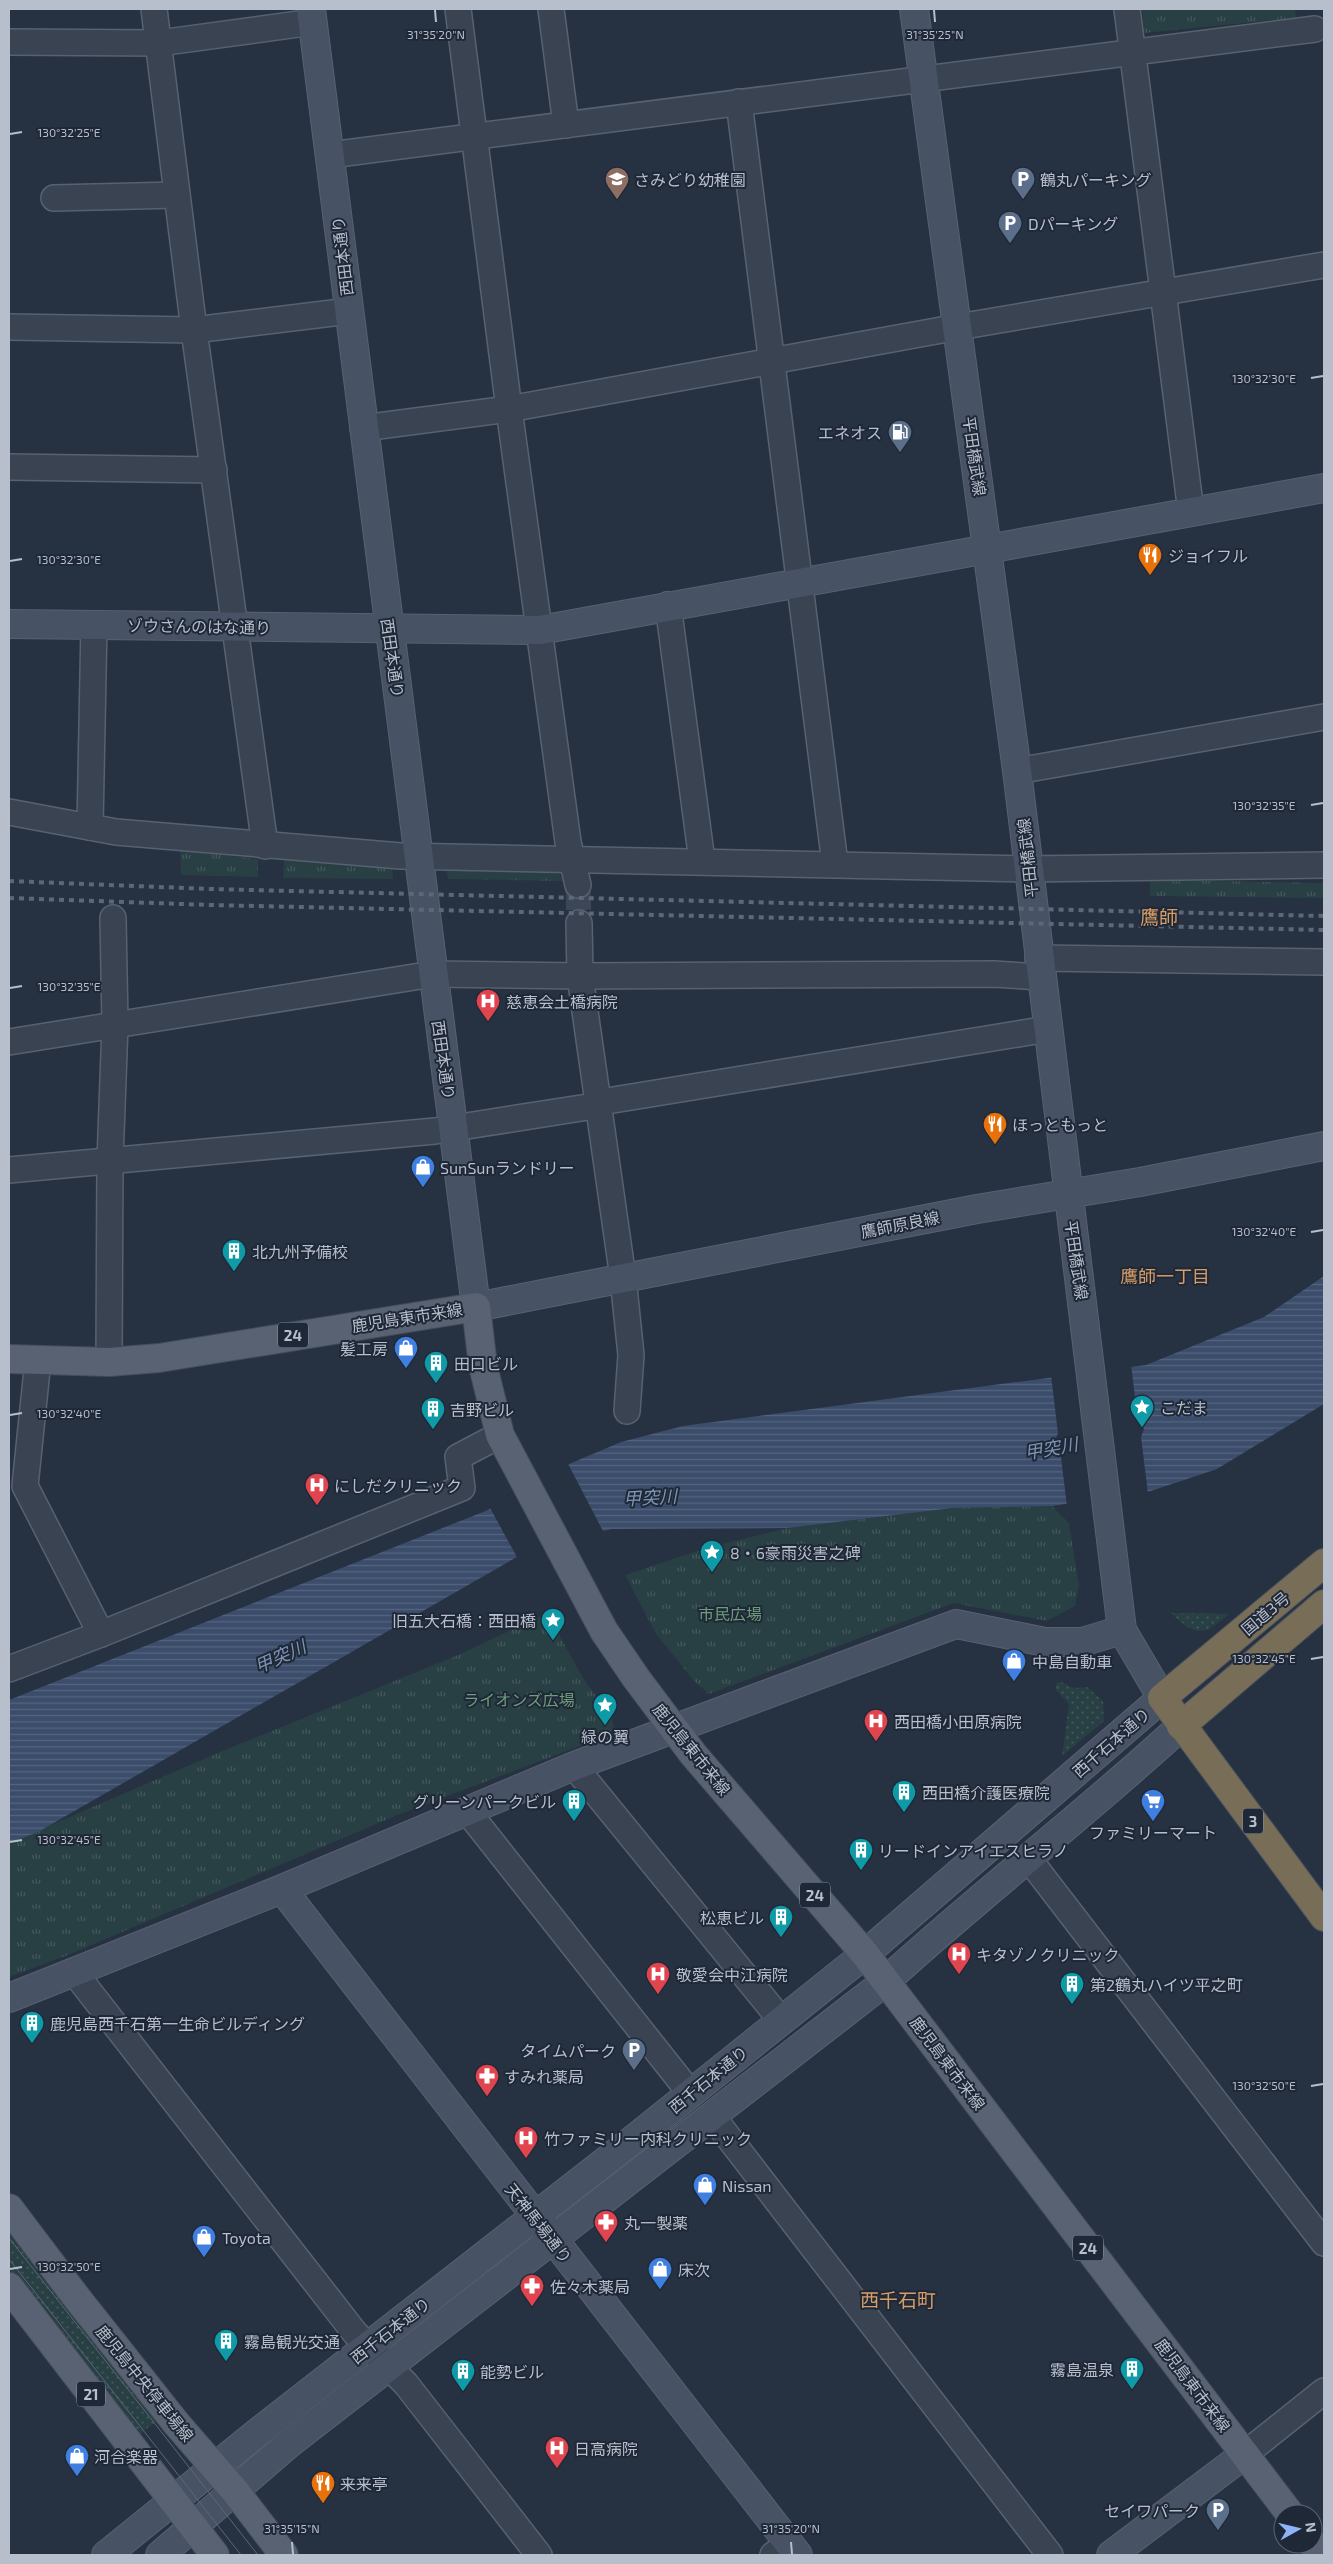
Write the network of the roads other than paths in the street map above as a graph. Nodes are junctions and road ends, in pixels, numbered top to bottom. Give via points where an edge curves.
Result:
1 (154, 9) edge
2 (458, 9) edge
3 (551, 9) edge
4 (914, 9) edge
5 (1127, 9) edge
6 (312, 15) edge
7 (1317, 27) edge
8 (9, 42) edge
9 (159, 43) junction
10 (1133, 54) junction
11 (922, 80) junction
12 (739, 102) junction
13 (566, 124) junction
14 (476, 136) junction
15 (330, 155) junction
16 (178, 195) junction
17 (54, 198) dead end
18 (1324, 265) edge
19 (1163, 292) junction
20 (348, 311) junction
21 (9, 327) edge
22 (958, 327) junction
23 (194, 330) junction
24 (770, 362) junction
25 (509, 409) junction
26 (363, 428) junction
27 (9, 467) edge
28 (214, 470) junction
29 (1324, 488) edge
30 (1191, 512) junction
31 (988, 549) junction
32 (799, 582) junction
33 (668, 605) junction
34 (9, 624) edge
35 (94, 624) junction
36 (234, 627) junction
37 (389, 630) junction
38 (540, 630) junction
39 (1324, 717) edge
40 (1017, 771) junction
41 (9, 812) edge
42 (90, 827) junction
43 (265, 846) junction
44 (420, 856) junction
45 (572, 859) junction
46 (702, 861) junction
47 (834, 864) junction
48 (1324, 865) edge
49 (1027, 869) junction
50 (578, 885) tunnel mouth
51 (113, 918) dead end
52 (579, 924) tunnel mouth
53 (1324, 962) edge
54 (1039, 967) junction
55 (433, 974) junction
56 (580, 976) junction
57 (115, 1025) junction
58 (1048, 1028) junction
59 (9, 1042) edge
60 (600, 1104) junction
61 (454, 1128) junction
62 (1324, 1146) edge
63 (110, 1161) junction
64 (9, 1170) edge
65 (1068, 1192) junction
66 (623, 1278) junction
67 (476, 1307) junction
68 (9, 1359) edge
69 (38, 1360) junction
70 (109, 1362) junction
71 (627, 1411) dead end
72 (500, 1435) junction
73 (17, 1491) edge
74 (1324, 1562) edge
75 (1324, 1604) edge
76 (1122, 1630) junction
77 (101, 1634) junction
78 (9, 1669) edge
79 (1162, 1698) junction
80 (1181, 1726) junction
81 (674, 1727) junction
82 (574, 1766) junction
83 (468, 1812) junction
84 (1028, 1858) junction
85 (282, 1889) junction
86 (1324, 1916) edge
87 (865, 1954) junction
88 (74, 1972) junction
89 (886, 1981) junction
90 (9, 1998) edge
91 (782, 2020) junction
92 (691, 2094) junction
93 (712, 2116) junction
94 (9, 2208) edge
95 (535, 2217) junction
96 (553, 2240) junction
97 (1324, 2243) edge
98 (9, 2287) edge
99 (368, 2346) junction
100 (389, 2367) junction
101 (1324, 2391) edge
102 (1245, 2454) junction
103 (215, 2468) junction
104 (235, 2491) junction
105 (173, 2502) junction
106 (1282, 2504) edge
107 (193, 2527) junction
108 (787, 2551) edge
109 (106, 2555) edge
110 (160, 2555) edge
111 (215, 2555) edge
112 (284, 2555) edge
113 (539, 2555) edge
114 (1050, 2555) edge
115 (1111, 2555) edge

1 - 9 street
2 - 14 street
3 - 13 street
4 - 11 street, 平田橋武線
5 - 10 street
6 - 9 street
6 - 15 street, 西田本通り
7 - 10 street
8 - 9 street
9 - 16 street
10 - 11 street
10 - 19 street
11 - 12 street
11 - 22 street, 平田橋武線
12 - 13 street
12 - 24 street
13 - 14 street
14 - 15 street
14 - 25 street
15 - 20 street, 西田本通り
16 - 17 street
16 - 23 street
18 - 19 street
19 - 22 street
19 - 30 street
20 - 23 street
20 - 26 street, 西田本通り
21 - 23 street
22 - 24 street
22 - 31 street, 平田橋武線
23 - 28 street
24 - 25 street
24 - 32 street
25 - 26 street
25 - 38 street
26 - 37 street, 西田本通り
27 - 28 street
28 - 36 street
29 - 30 street, ゾウさんのはな通り
30 - 31 street, ゾウさんのはな通り
31 - 32 street, ゾウさんのはな通り
31 - 40 street, 平田橋武線
32 - 33 street, ゾウさんのはな通り
32 - 47 street
33 - 38 street, ゾウさんのはな通り
33 - 46 street
34 - 35 street, ゾウさんのはな通り
35 - 36 street, ゾウさんのはな通り
35 - 42 street
36 - 37 street, ゾウさんのはな通り
36 - 43 street
37 - 38 street, ゾウさんのはな通り
37 - 44 street, 西田本通り
38 - 45 street
39 - 40 street
40 - 49 street, 平田橋武線
41 - 42 street
42 - 43 street
43 - 44 street
44 - 45 street
44 - 55 street, 西田本通り
45 - 46 street
45 - 50 street
46 - 47 street
47 - 49 street
48 - 49 street
49 - 54 street, 平田橋武線
51 - 57 street
52 - 56 street
53 - 54 street
54 - 56 street via 1009,974
54 - 58 street, 平田橋武線
55 - 56 street
55 - 57 street
55 - 61 street, 西田本通り
56 - 60 street
57 - 59 street
57 - 63 street
58 - 60 street
58 - 65 street, 平田橋武線
60 - 61 street
60 - 66 street
61 - 63 street
61 - 67 street, 西田本通り
62 - 65 street, 鷹師原良線 via 1140,1182
63 - 64 street
63 - 70 street
65 - 66 street, 鷹師原良線
65 - 76 street, 平田橋武線
66 - 67 street, 鷹師原良線
66 - 71 street via 631,1355
67 - 70 main road, 鹿児島東市来線 / 24 via 159,1358
67 - 72 main road, 鹿児島東市来線 / 24 via 483,1366
68 - 69 main road, 鹿児島東市来線 / 24
69 - 70 main road, 鹿児島東市来線 / 24
69 - 73 street
72 - 77 street via 458,1457 462,1488
72 - 81 main road, 鹿児島東市来線 / 24 via 604,1631
73 - 77 street
74 - 79 highway, 国道3号
75 - 80 highway, 国道3号
76 - 79 street, 平田橋武線
76 - 81 street via 1082,1642 1045,1642 956,1624
77 - 78 street
79 - 80 highway, 3
79 - 87 street, 西千石本通り
80 - 84 street, 西千石本通り
80 - 86 highway, 3
81 - 82 street
81 - 87 main road, 鹿児島東市来線 / 24 via 693,1754
82 - 83 street
82 - 91 street
83 - 85 street
83 - 92 street
84 - 89 street, 西千石本通り
84 - 97 street
85 - 88 street
85 - 95 street, 天神馬場通り
87 - 89 main road, 鹿児島東市来線 / 24
87 - 91 street, 西千石本通り
88 - 90 street
88 - 99 street
89 - 93 street, 西千石本通り
89 - 102 main road, 鹿児島東市来線 / 24
91 - 92 street, 西千石本通り
92 - 95 street, 西千石本通り
93 - 96 street, 西千石本通り
93 - 114 street
94 - 103 main road, 鹿児島中央停車場線 via 77,2298
95 - 96 street, 天神馬場通り
95 - 99 street, 西千石本通り
96 - 100 street, 西千石本通り
96 - 108 street, 天神馬場通り
98 - 105 main road, 21
99 - 100 street
99 - 103 street, 西千石本通り
100 - 104 street, 西千石本通り via 290,2443
100 - 113 street via 406,2384
101 - 102 street
102 - 106 main road, 鹿児島東市来線 / 24
102 - 115 street
103 - 104 main road, 鹿児島中央停車場線
103 - 105 street, 西千石本通り
104 - 107 street, 西千石本通り
104 - 112 main road, 鹿児島中央停車場線
105 - 107 main road, 21
105 - 109 street, 西千石本通り
107 - 110 street, 西千石本通り
107 - 111 main road, 21

